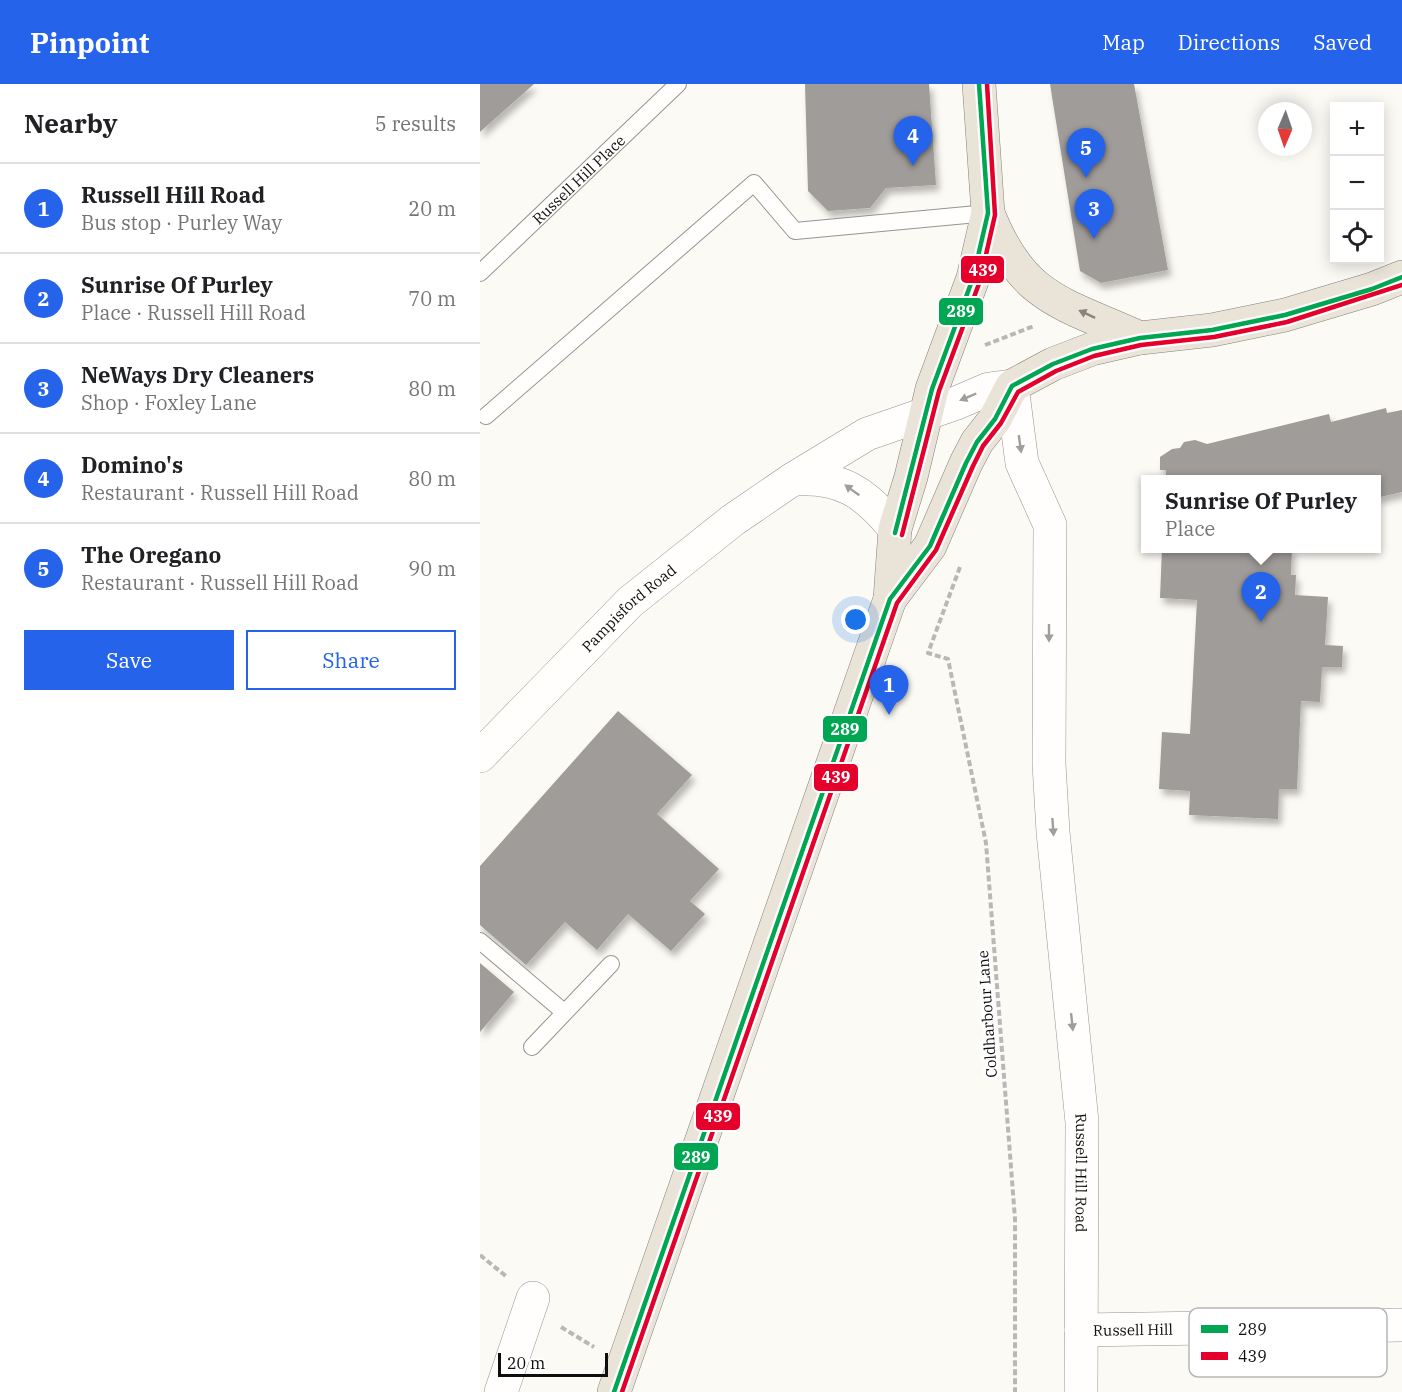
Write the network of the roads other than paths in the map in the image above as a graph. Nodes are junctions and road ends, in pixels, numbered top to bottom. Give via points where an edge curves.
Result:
1 (678, 84) edge
2 (979, 84) edge
3 (988, 213) junction
4 (480, 273) edge
5 (1402, 278) edge
6 (1140, 338) junction
7 (1012, 386) junction
8 (926, 413) junction
9 (486, 416) dead end
10 (793, 478) junction
11 (895, 529) junction
12 (890, 599) junction
13 (480, 756) edge
14 (480, 941) edge
15 (611, 964) dead end
16 (564, 1012) junction
17 (532, 1047) dead end
18 (533, 1298) dead end
19 (1387, 1325) edge
20 (1402, 1325) edge
21 (1189, 1328) edge
22 (1081, 1330) junction
23 (501, 1392) edge
24 (614, 1392) edge
25 (1081, 1392) edge

1 - 4 lane, Russell Hill Place
2 - 3 highway
6 -> 3 highway via 1046,295 1019,272 1000,243
3 - 8 highway via 973,278
3 - 9 lane via 795,231 754,183
5 - 6 highway via 1285,315 1212,330
6 - 7 highway via 1092,349
7 -> 8 street, Pampisford Road via 989,389
7 - 12 highway via 966,463 930,546
7 -> 22 street, Russell Hill Road via 1022,463 1050,525 1049,764 1082,1122
8 - 10 street, Pampisford Road via 867,434
8 - 11 highway
11 -> 10 street via 843,483 829,478
10 - 13 street, Pampisford Road via 692,551 630,602
11 - 12 highway
12 - 24 highway
14 - 16 lane
15 - 16 lane
16 - 17 lane
18 - 23 street
19 - 20 street, Russell Hill
21 - 22 street, Russell Hill
22 - 25 street, Russell Hill Road

